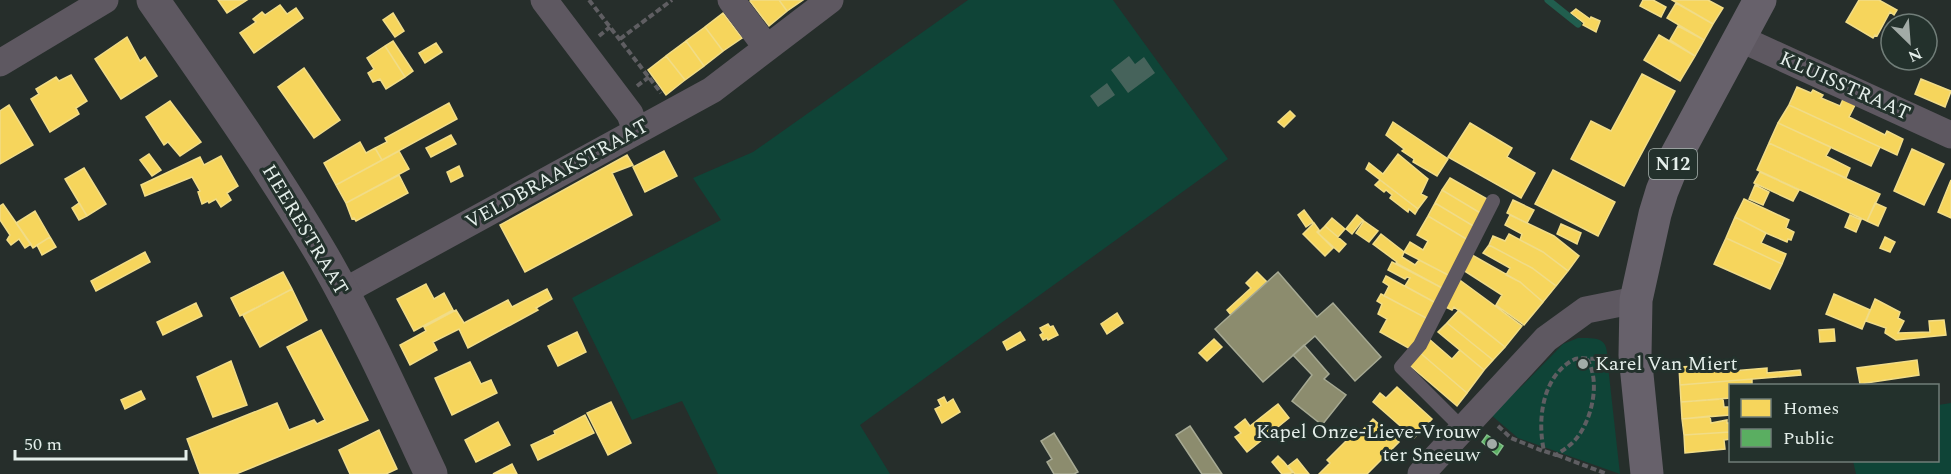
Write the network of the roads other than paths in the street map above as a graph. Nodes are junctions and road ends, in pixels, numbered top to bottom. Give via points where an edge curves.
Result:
1 (105, 0) edge
2 (153, 0) edge
3 (544, 0) edge
4 (731, 0) edge
5 (830, 0) edge
6 (1760, 0) edge
7 (1739, 38) junction
8 (767, 48) junction
9 (0, 63) edge
10 (636, 130) junction
11 (1951, 135) edge
12 (1494, 201) dead end
13 (343, 292) junction
14 (1636, 300) junction
15 (1462, 428) junction
16 (1435, 471) edge
17 (431, 474) edge
18 (1647, 474) edge

1 - 9 street
2 - 13 street, HEERESTRAAT via 273,175
3 - 10 street via 630,114
4 - 8 street
5 - 8 street, VELDBRAAKSTRAAT
6 - 7 main road, N12
7 - 11 street, KLUISSTRAAT
7 - 14 main road, N12 via 1662,190
8 - 10 street, VELDBRAAKSTRAAT via 712,90
10 - 13 street, VELDBRAAKSTRAAT
12 - 15 lane via 1420,345 1401,367
13 - 17 street, HEERESTRAAT
14 - 15 street via 1586,310 1563,324
14 - 18 main road, N12 via 1635,355
15 - 16 street

